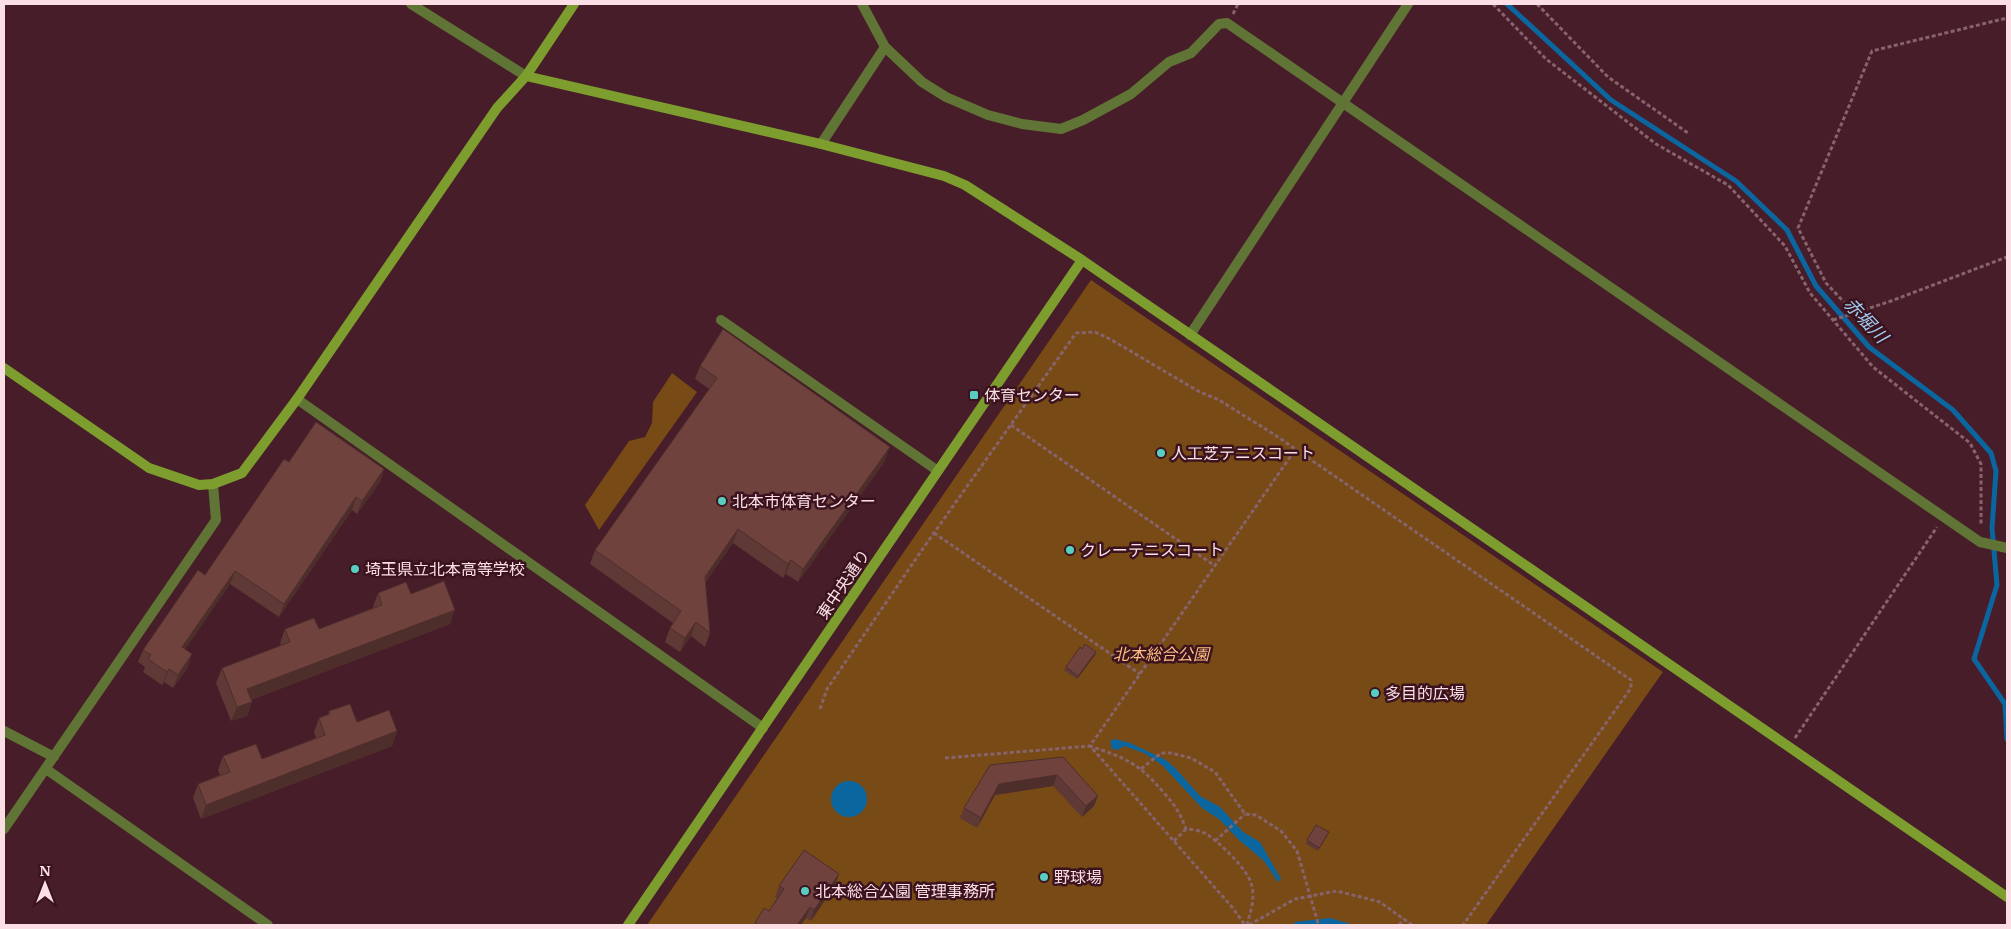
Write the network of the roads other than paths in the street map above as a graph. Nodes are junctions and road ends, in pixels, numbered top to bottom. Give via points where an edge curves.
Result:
1 (411, 4) edge
2 (574, 4) edge
3 (862, 4) edge
4 (1408, 4) edge
5 (885, 47) junction
6 (526, 76) junction
7 (1342, 102) junction
8 (821, 144) junction
9 (1082, 260) junction
10 (721, 320) dead end
11 (1190, 335) junction
12 (4, 368) edge
13 (297, 399) junction
14 (938, 471) junction
15 (213, 484) junction
16 (2007, 548) edge
17 (763, 728) junction
18 (4, 730) edge
19 (54, 757) junction
20 (46, 769) junction
21 (4, 828) edge
22 (2007, 897) edge
23 (268, 925) edge
24 (628, 925) edge

1 - 6 street
2 - 6 street
3 - 5 street
4 - 7 street
5 - 7 street via 922,82 946,97 988,115 1061,129 1131,94 1169,62 1191,53 1219,24 1227,23
5 - 8 street
6 - 8 street
6 - 13 street via 497,108
7 - 11 street
7 - 16 street via 1980,542
8 - 9 street via 965,184
9 - 11 street
9 - 14 street, 東中央通り
10 - 14 street
11 - 22 street
12 - 15 street via 149,468 199,485
13 - 15 street via 242,473
13 - 17 street
14 - 17 street, 東中央通り
15 - 19 street via 216,520
17 - 24 street, 東中央通り
18 - 19 street
19 - 20 street
20 - 21 street
20 - 23 street

